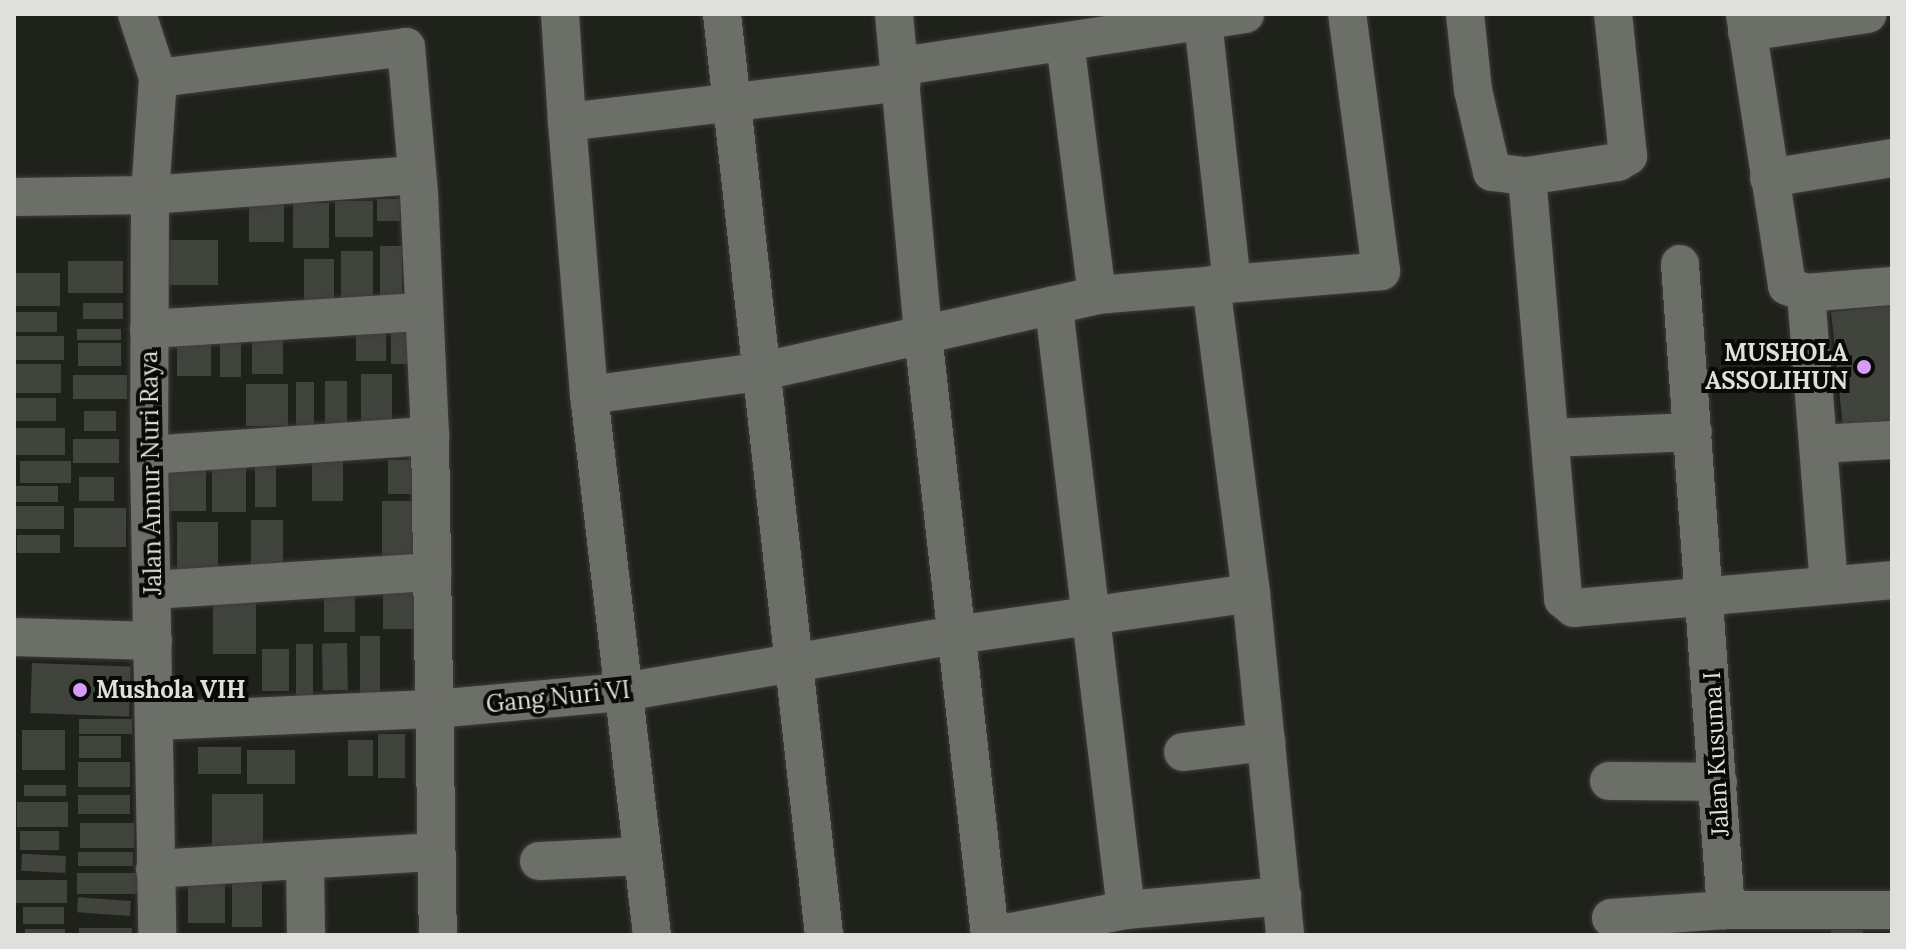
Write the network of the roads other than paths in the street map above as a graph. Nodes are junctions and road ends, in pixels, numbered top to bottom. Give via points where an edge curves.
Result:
1 (137, 14) edge
2 (560, 14) edge
3 (722, 14) edge
4 (894, 14) edge
5 (1245, 14) edge
6 (1347, 14) edge
7 (1465, 14) edge
8 (1613, 14) edge
9 (1868, 14) edge
10 (1203, 21) junction
11 (1746, 23) edge
12 (1065, 42) junction
13 (902, 74) junction
14 (158, 78) junction
15 (730, 106) junction
16 (567, 122) junction
17 (1892, 158) edge
18 (415, 175) junction
19 (1527, 176) junction
20 (1769, 178) junction
21 (150, 195) junction
22 (14, 197) edge
23 (1680, 264) dead end
24 (1222, 284) junction
25 (1892, 286) edge
26 (1806, 293) junction
27 (1097, 295) junction
28 (1054, 308) junction
29 (423, 312) junction
30 (149, 329) junction
31 (923, 335) junction
32 (759, 372) junction
33 (589, 395) junction
34 (1693, 432) junction
35 (430, 436) junction
36 (1550, 438) junction
37 (1892, 440) edge
38 (1818, 444) junction
39 (149, 455) junction
40 (432, 572) junction
41 (1892, 580) edge
42 (1829, 583) junction
43 (152, 590) junction
44 (1251, 593) junction
45 (1707, 599) junction
46 (1088, 614) junction
47 (956, 635) junction
48 (14, 637) edge
49 (153, 641) junction
50 (792, 662) junction
51 (623, 692) junction
52 (435, 709) junction
53 (156, 721) junction
54 (1266, 742) junction
55 (1183, 752) dead end
56 (1609, 781) dead end
57 (1718, 782) junction
58 (432, 852) junction
59 (642, 856) junction
60 (539, 861) dead end
61 (305, 862) junction
62 (155, 869) junction
63 (1282, 896) junction
64 (1126, 910) junction
65 (1726, 910) junction
66 (1892, 910) edge
67 (1611, 918) dead end
68 (157, 935) edge
69 (306, 935) edge
70 (438, 935) edge
71 (652, 935) edge
72 (824, 935) edge
73 (993, 935) edge
74 (1285, 935) edge

1 - 14 street, Jalan Annur Nuri Raya
2 - 16 street
3 - 15 street
4 - 13 street
5 - 10 street
6 - 24 street via 1381,271
7 - 19 street via 1473,90 1492,172
8 - 19 street via 1628,156
9 - 11 street
10 - 12 street
10 - 24 street
11 - 20 street
12 - 13 street
12 - 27 street
13 - 15 street
13 - 31 street
14 - 18 street via 402,45 410,68
14 - 21 street, Jalan Annur Nuri Raya
15 - 16 street
15 - 32 street
16 - 33 street
17 - 20 street
18 - 21 street
18 - 29 street
19 - 36 street
20 - 26 street via 1783,276 1787,286
21 - 22 street
21 - 30 street, Jalan Annur Nuri Raya
23 - 34 street, Jalan Kusuma I
24 - 27 street
24 - 44 street
25 - 26 street
26 - 38 street
27 - 28 street
28 - 31 street
28 - 46 street
29 - 30 street
29 - 35 street
30 - 39 street, Jalan Annur Nuri Raya
31 - 32 street
31 - 47 street
32 - 33 street
32 - 50 street
33 - 51 street
34 - 36 street
34 - 45 street, Jalan Kusuma I
35 - 39 street
35 - 40 street
36 - 45 street via 1563,599 1574,608
37 - 38 street
38 - 42 street
39 - 43 street, Jalan Annur Nuri Raya
40 - 43 street
40 - 52 street
41 - 42 street
42 - 45 street
43 - 49 street, Jalan Annur Nuri Raya
44 - 46 street, Gang Nuri VI
44 - 54 street
45 - 57 street, Jalan Kusuma I
46 - 47 street, Gang Nuri VI
46 - 64 street
47 - 50 street, Gang Nuri VI
47 - 73 street
48 - 49 street
49 - 53 street, Jalan Annur Nuri Raya
50 - 51 street, Gang Nuri VI
50 - 72 street
51 - 52 street, Gang Nuri VI
51 - 59 street
52 - 53 street, Gang Nuri VI
52 - 58 street
53 - 62 street, Jalan Annur Nuri Raya
54 - 55 street
54 - 63 street
56 - 57 street
57 - 65 street, Jalan Kusuma I
58 - 61 street
58 - 70 street
59 - 60 street
59 - 71 street
61 - 62 street
61 - 69 street
62 - 68 street, Jalan Annur Nuri Raya
63 - 64 street
63 - 74 street
64 - 73 street
65 - 66 street
65 - 67 street

